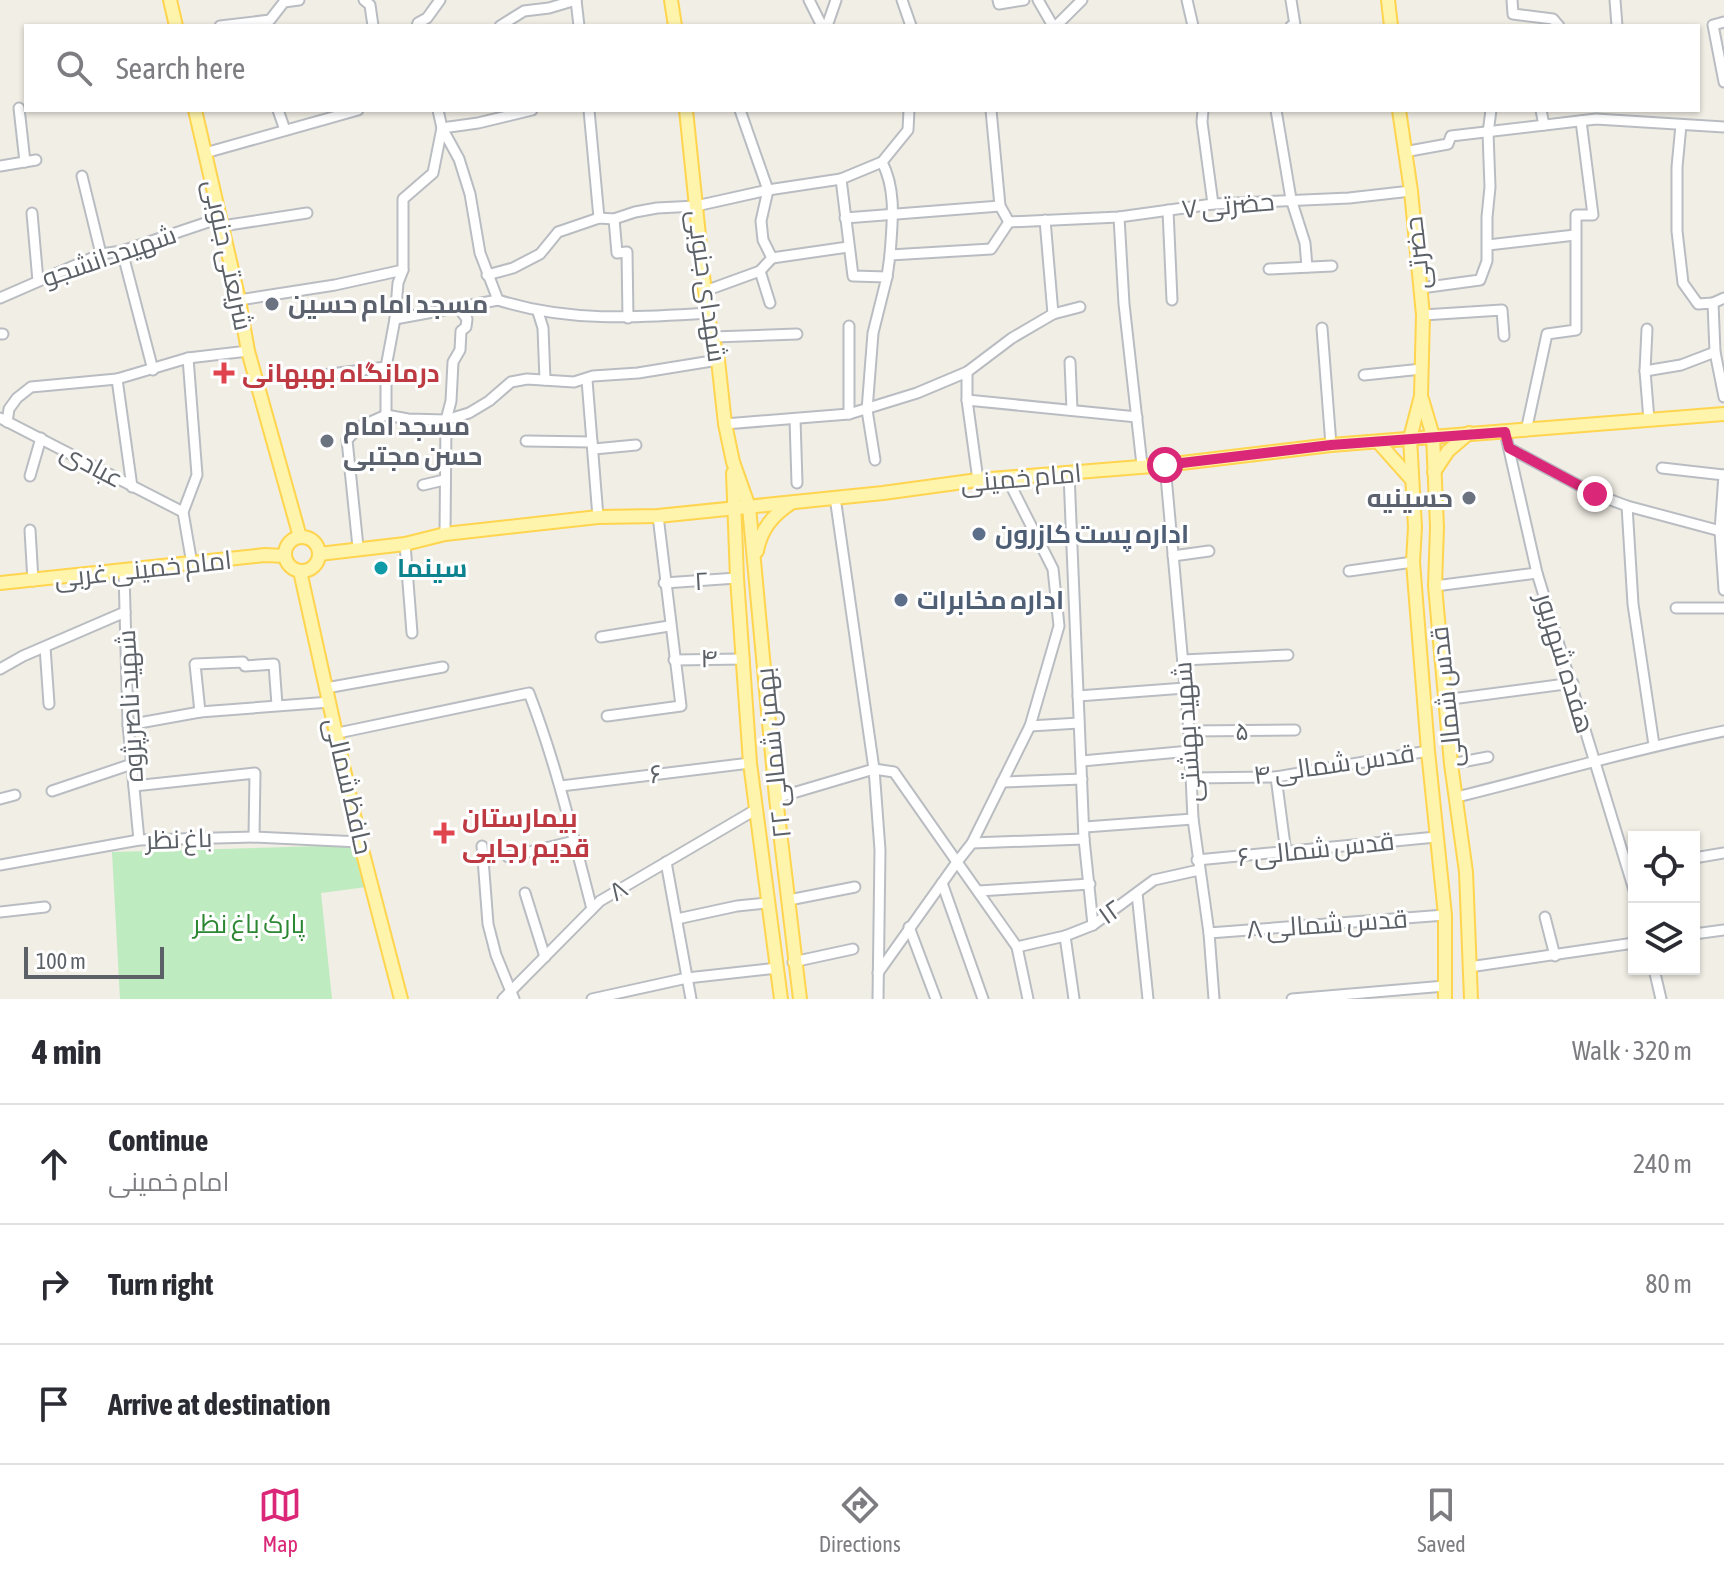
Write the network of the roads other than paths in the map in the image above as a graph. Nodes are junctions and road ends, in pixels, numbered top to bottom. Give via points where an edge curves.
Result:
1 (170, 0) edge
2 (299, 0) edge
3 (364, 0) edge
4 (440, 0) edge
5 (576, 0) edge
6 (671, 0) edge
7 (809, 0) edge
8 (836, 0) edge
9 (902, 0) edge
10 (998, 0) edge
11 (1024, 0) edge
12 (1038, 0) edge
13 (1082, 0) edge
14 (1187, 0) edge
15 (1291, 0) edge
16 (1388, 0) edge
17 (1512, 0) edge
18 (1615, 0) edge
19 (548, 4) edge
20 (1724, 22) edge
21 (176, 24) edge
22 (237, 24) edge
23 (373, 24) edge
24 (418, 24) edge
25 (503, 24) edge
26 (579, 24) edge
27 (675, 24) edge
28 (823, 24) edge
29 (825, 24) edge
30 (910, 24) edge
31 (1053, 24) edge
32 (1056, 24) edge
33 (1193, 24) edge
34 (1295, 24) edge
35 (1391, 24) edge
36 (1557, 24) edge
37 (1617, 24) edge
38 (1724, 82) edge
39 (19, 108) dead end
40 (195, 112) edge
41 (279, 112) edge
42 (338, 112) edge
43 (438, 112) edge
44 (524, 112) edge
45 (589, 112) edge
46 (686, 112) edge
47 (741, 112) edge
48 (909, 112) edge
49 (991, 112) edge
50 (1203, 112) edge
51 (1276, 112) edge
52 (1399, 112) edge
53 (1491, 112) edge
54 (1541, 112) edge
55 (318, 114) edge
56 (1596, 114) edge
57 (1581, 121) junction
58 (1544, 125) junction
59 (1681, 125) junction
60 (1724, 127) edge
61 (442, 128) junction
62 (285, 130) junction
63 (1488, 133) junction
64 (1404, 152) junction
65 (205, 153) junction
66 (36, 160) dead end
67 (25, 162) junction
68 (882, 162) junction
69 (0, 166) edge
70 (82, 176) dead end
71 (841, 179) junction
72 (768, 190) junction
73 (1411, 191) junction
74 (1291, 199) junction
75 (1213, 204) junction
76 (696, 206) junction
77 (1000, 206) junction
78 (1168, 210) junction
79 (32, 213) dead end
80 (307, 213) dead end
81 (893, 214) junction
82 (1119, 217) junction
83 (599, 218) junction
84 (845, 218) junction
85 (614, 219) junction
86 (1045, 220) junction
87 (221, 222) junction
88 (1009, 222) junction
89 (1575, 235) junction
90 (1488, 245) junction
91 (848, 247) junction
92 (122, 251) junction
93 (101, 254) junction
94 (890, 255) junction
95 (772, 258) junction
96 (1332, 266) dead end
97 (1307, 267) junction
98 (1269, 269) dead end
99 (403, 270) junction
100 (760, 271) junction
101 (487, 275) junction
102 (887, 277) junction
103 (38, 281) junction
104 (1421, 288) junction
105 (705, 291) junction
106 (0, 298) edge
107 (1724, 298) edge
108 (239, 300) junction
109 (498, 300) junction
110 (1172, 300) dead end
111 (770, 303) dead end
112 (1713, 303) junction
113 (457, 306) junction
114 (1080, 307) dead end
115 (538, 312) junction
116 (707, 313) junction
117 (1053, 314) junction
118 (1423, 315) junction
119 (628, 318) junction
120 (395, 319) junction
121 (849, 326) dead end
122 (1322, 328) dead end
123 (1647, 329) dead end
124 (797, 334) dead end
125 (1504, 336) dead end
126 (714, 337) junction
127 (248, 351) junction
128 (1715, 352) junction
129 (188, 358) junction
130 (718, 360) junction
131 (1070, 362) dead end
132 (386, 367) junction
133 (1422, 369) junction
134 (153, 370) junction
135 (1645, 371) junction
136 (967, 372) junction
137 (1364, 375) dead end
138 (307, 377) dead end
139 (117, 379) junction
140 (545, 380) junction
141 (587, 380) junction
142 (1421, 396) junction
143 (1724, 397) edge
144 (967, 400) junction
145 (867, 410) junction
146 (1072, 410) junction
147 (849, 414) junction
148 (1724, 414) edge
149 (386, 415) junction
150 (1137, 417) junction
151 (795, 419) junction
152 (4, 420) edge
153 (446, 420) junction
154 (1649, 420) junction
155 (725, 424) junction
156 (1526, 431) junction
157 (1505, 432) junction
158 (1469, 433) junction
159 (1433, 436) junction
160 (41, 438) junction
161 (1410, 438) junction
162 (526, 441) dead end
163 (1379, 443) junction
164 (636, 445) dead end
165 (1331, 445) junction
166 (593, 446) junction
167 (1509, 448) junction
168 (875, 460) dead end
169 (733, 462) junction
170 (1142, 465) junction
171 (1165, 465) junction
172 (1662, 468) dead end
173 (1069, 474) junction
174 (1433, 474) junction
175 (1724, 475) edge
176 (30, 476) dead end
177 (1007, 478) junction
178 (444, 480) junction
179 (978, 480) junction
180 (1412, 480) junction
181 (797, 483) dead end
182 (423, 485) dead end
183 (132, 487) junction
184 (835, 497) junction
185 (792, 502) junction
186 (1627, 506) junction
187 (749, 507) junction
188 (734, 508) junction
189 (183, 512) junction
190 (658, 516) junction
191 (598, 517) junction
192 (30, 530) dead end
193 (1722, 531) edge
194 (445, 534) junction
195 (300, 537) junction
196 (405, 544) junction
197 (358, 547) junction
198 (1209, 551) dead end
199 (319, 554) junction
200 (285, 556) junction
201 (1173, 556) junction
202 (756, 559) junction
203 (1413, 562) junction
204 (192, 564) junction
205 (300, 571) junction
206 (1349, 571) dead end
207 (124, 572) junction
208 (1537, 573) junction
209 (737, 578) junction
210 (33, 581) junction
211 (0, 583) edge
212 (664, 583) junction
213 (1435, 586) junction
214 (1724, 590) edge
215 (1676, 608) dead end
216 (1724, 608) edge
217 (125, 612) junction
218 (669, 626) junction
219 (412, 633) dead end
220 (601, 637) dead end
221 (45, 647) junction
222 (1288, 655) dead end
223 (744, 659) junction
224 (674, 660) junction
225 (1183, 660) junction
226 (443, 667) dead end
227 (0, 669) edge
228 (1573, 683) junction
229 (326, 688) junction
230 (1185, 688) junction
231 (1078, 696) junction
232 (1444, 700) junction
233 (330, 702) junction
234 (49, 704) dead end
235 (277, 705) junction
236 (200, 712) junction
237 (607, 716) dead end
238 (1079, 723) junction
239 (128, 725) junction
240 (1030, 726) junction
241 (1295, 730) dead end
242 (1189, 731) junction
243 (1724, 731) edge
244 (338, 733) junction
245 (1654, 745) junction
246 (1190, 751) junction
247 (1428, 751) junction
248 (1488, 757) dead end
249 (1082, 761) junction
250 (750, 763) junction
251 (132, 764) junction
252 (1451, 764) junction
253 (1594, 764) junction
254 (874, 769) junction
255 (1276, 777) junction
256 (1192, 778) junction
257 (1082, 779) junction
258 (1002, 782) junction
259 (134, 786) junction
260 (561, 786) junction
261 (52, 791) dead end
262 (15, 795) dead end
263 (1457, 797) junction
264 (776, 798) junction
265 (0, 799) edge
266 (755, 810) junction
267 (1193, 819) junction
268 (1085, 827) junction
269 (254, 837) junction
270 (1436, 837) junction
271 (1084, 839) junction
272 (139, 840) junction
273 (575, 841) junction
274 (360, 842) junction
275 (972, 843) junction
276 (482, 846) dead end
277 (1286, 853) junction
278 (1724, 853) edge
279 (508, 857) dead end
280 (1700, 857) edge
281 (1628, 859) edge
282 (666, 862) junction
283 (957, 862) junction
284 (0, 865) edge
285 (1198, 865) junction
286 (942, 883) junction
287 (1090, 884) junction
288 (855, 887) dead end
289 (979, 891) junction
290 (525, 893) dead end
291 (1137, 893) junction
292 (789, 900) junction
293 (767, 903) junction
294 (45, 907) dead end
295 (592, 909) junction
296 (0, 912) edge
297 (1445, 915) junction
298 (1545, 917) dead end
299 (677, 919) junction
300 (1093, 925) junction
301 (909, 927) junction
302 (1724, 930) edge
303 (1209, 933) junction
304 (1700, 933) edge
305 (1065, 936) junction
306 (1628, 944) edge
307 (1017, 947) junction
308 (853, 949) dead end
309 (1555, 956) junction
310 (545, 957) junction
311 (793, 962) junction
312 (1469, 967) junction
313 (777, 968) junction
314 (878, 973) junction
315 (1655, 975) edge
316 (687, 978) junction
317 (1445, 992) edge
318 (513, 995) edge
319 (401, 999) edge
320 (503, 999) edge
321 (592, 999) edge
322 (691, 999) edge
323 (781, 999) edge
324 (800, 999) edge
325 (878, 999) edge
326 (936, 999) edge
327 (983, 999) edge
328 (1028, 999) edge
329 (1074, 999) edge
330 (1148, 999) edge
331 (1214, 999) edge
332 (1292, 999) edge
333 (1471, 999) edge
334 (1661, 999) edge

1 - 21 main road
2 - 22 street via 284,2 270,20
3 - 23 street
4 - 24 street
5 - 19 street
5 - 26 street
6 - 27 main road
7 - 28 street
8 - 29 street
9 - 30 street
10 - 11 street
12 - 31 street
13 - 32 street
14 - 33 street
15 - 34 street
16 - 35 main road
17 - 36 street via 1513,14
18 - 37 street
19 - 25 street
20 - 38 street via 1713,25
39 - 67 street
40 - 65 main road, شریعتی جنوبی
41 - 62 street
42 - 55 street
43 - 61 street
44 - 61 street
45 - 83 street
46 - 76 main road, شهدای جنوبی
47 - 72 street
48 - 68 street via 908,130
49 - 77 street
50 - 75 street
51 - 74 street
52 - 64 main road, حضرتی
53 - 63 street
54 - 58 street
55 - 62 street
56 - 57 street
56 - 59 street
57 - 58 street
57 - 89 street via 1593,215 1576,215
58 - 63 street
59 - 60 street
59 - 112 street via 1677,199 1683,283 1698,304
61 - 99 street via 433,173 403,199
61 - 101 street via 470,194
62 - 65 street
63 - 64 street via 1451,136 1448,144
63 - 90 street
64 - 73 main road, حضرتی
65 - 87 main road, شریعتی جنوبی
66 - 67 street
67 - 69 street
68 - 71 street
68 - 81 street via 890,177
70 - 93 street
71 - 72 street
71 - 84 street
72 - 76 street
72 - 95 street via 761,221
73 - 74 street, حضرتی ۷
73 - 104 main road, حضرتی
74 - 75 street, حضرتی ۷
74 - 97 street
75 - 78 street, حضرتی ۷
76 - 85 street
76 - 105 main road, شهدای جنوبی
77 - 81 street
77 - 88 street
78 - 82 street, حضرتی ۷
78 - 110 street
79 - 103 street
80 - 87 street, شهیددانشجو
81 - 84 street
81 - 94 street
82 - 86 street, حضرتی ۷
82 - 150 street
83 - 85 street
83 - 101 street via 558,232 540,254
84 - 91 street
85 - 119 street via 617,253 627,252
86 - 88 street, حضرتی ۷
86 - 117 street
87 - 92 street, شهیددانشجو
87 - 108 main road, شریعتی جنوبی
88 - 94 street via 991,249
89 - 90 street
89 - 156 street via 1576,330 1547,334
90 - 104 street via 1480,280
91 - 95 street
91 - 102 street via 853,276
92 - 93 street, شهیددانشجو
92 - 134 street
93 - 103 street, شهیددانشجو
94 - 102 street
95 - 100 street
96 - 97 street
97 - 98 street
99 - 108 street
99 - 120 street
100 - 105 street
100 - 111 street
101 - 109 street
102 - 145 street via 873,333
103 - 106 street, شهیددانشجو
104 - 118 main road, حضرتی
105 - 116 main road, شهدای جنوبی
107 - 112 street
108 - 127 main road, شریعتی جنوبی
109 - 113 street
109 - 115 street
112 - 128 street
113 - 120 street
113 - 153 street via 467,319 453,362
114 - 117 street
115 - 119 street
115 - 140 street
116 - 119 street
116 - 126 main road, شهدای جنوبی
117 - 136 street
118 - 125 street via 1502,310
118 - 133 main road, حضرتی
120 - 132 street
121 - 147 street
122 - 165 street
123 - 135 street
124 - 126 street
126 - 130 main road, شهدای جنوبی
127 - 129 street
127 - 195 main road, شریعتی جنوبی
128 - 135 street
128 - 143 street
129 - 134 street
129 - 189 street via 197,475
130 - 141 street
130 - 155 main road, شهدای جنوبی
131 - 146 street
132 - 138 street
132 - 149 street
133 - 137 street
133 - 142 main road, حضرتی
134 - 139 street
135 - 154 street
136 - 144 street
136 - 145 street
139 - 152 street via 31,387
139 - 183 street
140 - 141 street
140 - 153 street via 511,382 469,413
141 - 166 street
142 - 159 main road, قدس شمالی
142 - 161 main road, قدس شمالی
144 - 146 street
144 - 179 street
145 - 147 street
145 - 168 street
146 - 150 street
147 - 151 street
148 - 154 main road, امام خمینی
149 - 153 street
149 - 197 street via 359,427 347,440
150 - 170 street
151 - 155 street
151 - 181 street
152 - 160 street, عبادی
153 - 178 street
154 - 156 main road, امام خمینی
155 - 169 main road, شهدای جنوبی
156 - 157 main road, امام خمینی
157 - 158 main road, امام خمینی
157 - 167 street, هفده شهریور
158 - 159 main road, امام خمینی
158 - 174 main road
159 - 161 main road, امام خمینی
159 - 174 main road, قدس شمالی
160 - 176 street
160 - 183 street, عبادی
161 - 163 main road, امام خمینی
161 - 180 main road, قدس شمالی
162 - 166 street
163 - 165 main road, امام خمینی
163 - 180 main road
164 - 166 street
165 - 171 main road, امام خمینی
166 - 191 street
167 - 186 street
167 - 208 street, هفده شهریور
169 - 187 main road, شهدای جنوبی
169 - 188 main road, شهدای جنوبی
170 - 171 main road, امام خمینی
170 - 173 main road, امام خمینی
171 - 201 street, شهید بهشتی
172 - 175 street
173 - 177 main road, امام خمینی
173 - 231 street
174 - 213 main road, قدس شمالی
175 - 193 street
177 - 179 main road, امام خمینی
177 - 240 street via 1053,569 1059,626
178 - 182 street
178 - 194 street
179 - 184 main road, امام خمینی
180 - 203 main road, قدس شمالی
183 - 189 street, عبادی
184 - 185 main road, امام خمینی
184 - 254 street
185 - 187 main road, امام خمینی
185 - 202 main road via 766,526
186 - 193 street
186 - 245 street via 1633,604
187 - 188 main road, امام خمینی
187 - 202 main road, ۲۲ بهمن شمالی
188 - 190 main road, امام خمینی
188 - 209 main road, ۲۲ بهمن شمالی
189 - 204 street
190 - 191 main road, امام خمینی
190 - 212 street
191 - 194 main road, امام خمینی
192 - 210 street
193 - 214 street
194 - 196 main road, امام خمینی
195 - 199 main road via 313,541
195 - 200 main road via 288,545
196 - 197 main road, امام خمینی
196 - 219 street
197 - 199 main road, امام خمینی
198 - 201 street
199 - 205 main road via 315,566
200 - 204 main road, امام خمینی غربی
200 - 205 main road
201 - 225 street, شهید بهشتی
202 - 264 main road, ۲۲ بهمن شمالی
203 - 206 street
203 - 247 main road, قدس شمالی
204 - 207 main road, امام خمینی غربی
205 - 229 main road, حافظ شمالی
207 - 210 main road, امام خمینی غربی
207 - 217 street, شهید ناصرپژوه
208 - 213 street
208 - 228 street, هفده شهریور
209 - 212 street, ۲
209 - 223 main road, ۲۲ بهمن شمالی
210 - 211 main road, امام خمینی غربی
212 - 218 street
213 - 232 main road, قدس شمالی
215 - 216 street
217 - 221 street
217 - 239 street, شهید ناصرپژوه
218 - 220 street
218 - 224 street
221 - 227 street
221 - 234 street
222 - 225 street
223 - 224 street, ۴
223 - 250 main road, ۲۲ بهمن شمالی
224 - 237 street via 681,706
225 - 230 street, شهید بهشتی
226 - 229 street
228 - 232 street
228 - 253 street, هفده شهریور
229 - 233 main road, حافظ شمالی
230 - 231 street
230 - 242 street, شهید بهشتی
231 - 238 street
232 - 252 main road, قدس شمالی
233 - 235 street
233 - 244 main road, حافظ شمالی
235 - 236 street
235 - 236 street via 274,664 195,664
236 - 239 street
238 - 240 street
238 - 249 street
239 - 251 street, شهید ناصرپژوه
240 - 258 street
241 - 242 street, ۵
242 - 246 street, شهید بهشتی
243 - 245 street
244 - 260 street via 529,693
244 - 274 main road, حافظ شمالی
245 - 253 street
246 - 249 street
246 - 256 street, شهید بهشتی
247 - 255 street, قدس شمالی ۴
247 - 270 main road, قدس شمالی
248 - 252 street
249 - 257 street
250 - 260 street, ۶
250 - 266 main road, ۲۲ بهمن شمالی
251 - 259 street, شهید ناصرپژوه
251 - 261 street
252 - 263 main road, قدس شمالی
253 - 263 street
253 - 281 street, هفده شهریور
254 - 264 street
254 - 283 street via 894,772
254 - 314 street via 880,850
255 - 256 street, قدس شمالی ۴
255 - 277 street
256 - 267 street, شهید بهشتی
257 - 258 street
257 - 268 street
258 - 275 street
259 - 269 street via 255,773
259 - 272 street, شهید ناصرپژوه
260 - 273 street
262 - 265 street
263 - 312 main road, قدس شمالی
264 - 292 main road, ۲۲ بهمن شمالی
266 - 282 street, ۸
266 - 293 main road, ۲۲ بهمن شمالی
267 - 268 street
267 - 285 street, شهید بهشتی
268 - 271 street
269 - 272 street, باغ نظر
269 - 274 street, باغ نظر
270 - 277 street, قدس شمالی ۶
270 - 297 main road, قدس شمالی
271 - 275 street
271 - 287 street
272 - 284 street, باغ نظر
273 - 279 street
273 - 295 street
274 - 319 main road, حافظ شمالی
275 - 283 street
276 - 318 street via 488,924
277 - 285 street, قدس شمالی ۶
278 - 280 street
282 - 295 street, ۸
282 - 299 street
283 - 286 street
283 - 289 street
285 - 291 street, ۱۲ via 1154,880
285 - 303 street, شهید بهشتی
286 - 301 street
286 - 327 street
287 - 289 street
287 - 300 street
288 - 292 street
289 - 307 street
290 - 310 street
291 - 300 street, ۱۲
291 - 330 street
292 - 311 main road, ۲۲ بهمن شمالی
293 - 299 street
293 - 313 main road, ۲۲ بهمن شمالی
294 - 296 street
295 - 310 street, ۸
297 - 303 street, قدس شمالی ۸
297 - 317 main road, قدس شمالی
298 - 309 street
299 - 316 street
300 - 305 street, ۱۲
301 - 314 street
301 - 326 street
302 - 304 street
303 - 331 street, شهید بهشتی
305 - 307 street, ۱۲
305 - 329 street
306 - 309 street
307 - 328 street
308 - 311 street
309 - 312 street
310 - 318 street, ۸
311 - 324 main road, ۲۲ بهمن شمالی
312 - 333 main road, قدس شمالی
313 - 316 street
313 - 323 main road, ۲۲ بهمن شمالی
314 - 325 street
315 - 334 street
316 - 321 street
316 - 322 street
317 - 332 street
318 - 320 street, ۸

